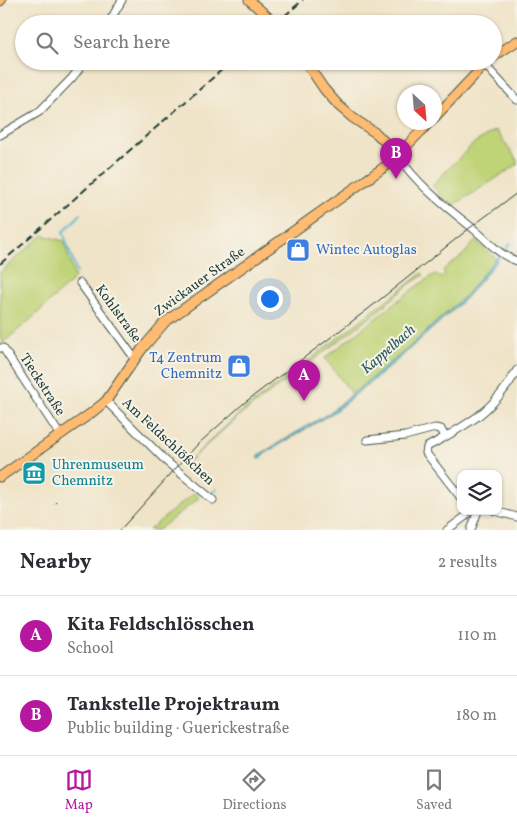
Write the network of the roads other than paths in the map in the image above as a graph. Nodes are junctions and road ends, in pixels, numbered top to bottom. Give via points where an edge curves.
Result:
1 (122, 0) edge
2 (249, 0) edge
3 (113, 15) edge
4 (266, 15) edge
5 (517, 41) edge
6 (502, 51) edge
7 (78, 70) edge
8 (311, 70) edge
9 (479, 70) edge
10 (492, 70) edge
11 (517, 100) edge
12 (442, 110) edge
13 (422, 130) edge
14 (0, 135) edge
15 (398, 156) junction
16 (517, 261) edge
17 (80, 283) dead end
18 (2, 348) edge
19 (135, 359) junction
20 (517, 370) edge
21 (106, 400) junction
22 (60, 435) junction
23 (445, 437) junction
24 (366, 440) dead end
25 (0, 477) edge
26 (457, 493) edge
27 (213, 500) dead end
28 (502, 513) edge
29 (465, 515) edge
30 (466, 515) edge
31 (477, 515) edge
32 (517, 517) edge
33 (447, 530) edge
34 (471, 530) edge

1 - 3 street
2 - 4 main road
5 - 6 main road
7 - 14 street via 39,112
8 - 15 main road via 339,106 377,134
9 - 12 main road
10 - 11 street
13 - 15 main road, Zwickauer Straße
15 - 16 street via 440,202 502,254
15 - 19 main road, Zwickauer Straße via 165,322
17 - 19 street, Kohlstraße
18 - 22 street, Tieckstraße
19 - 21 main road, Zwickauer Straße
20 - 23 street via 490,407
21 - 22 main road, Zwickauer Straße
21 - 27 street, Am Feldschlößchen via 167,462
22 - 25 main road, Zwickauer Straße
23 - 24 street via 441,429 435,428 405,436
23 - 26 street via 427,447 426,453
28 - 32 street
29 - 33 street
30 - 34 street
31 - 34 street

